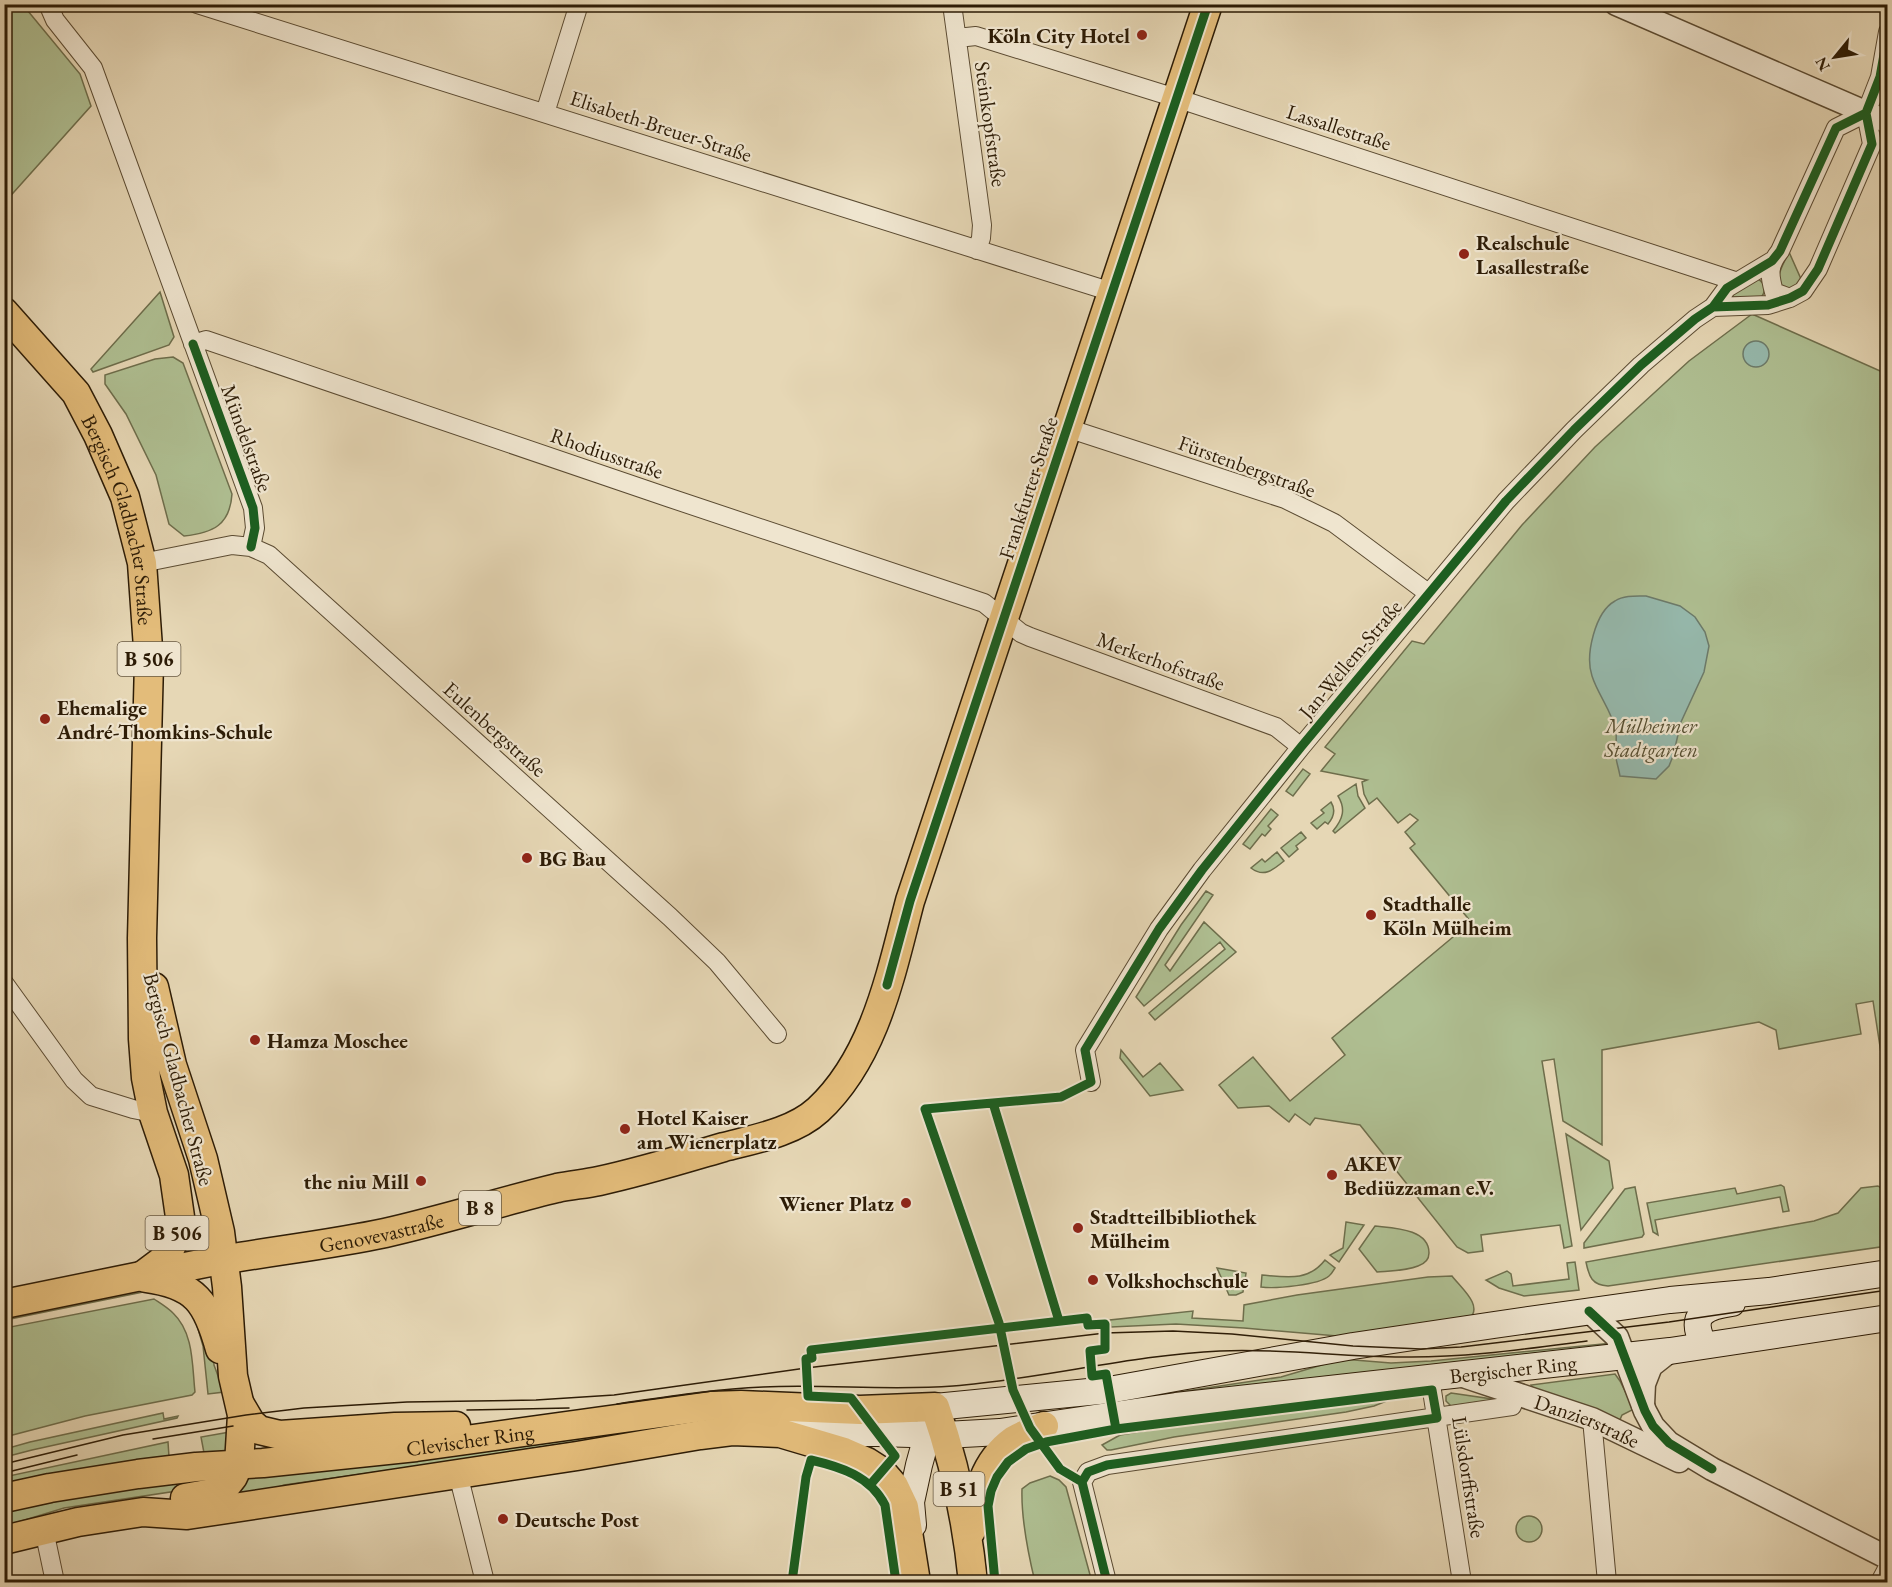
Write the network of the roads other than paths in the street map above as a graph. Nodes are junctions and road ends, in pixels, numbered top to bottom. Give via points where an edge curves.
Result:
1 (48, 4) edge
2 (197, 4) edge
3 (579, 4) edge
4 (952, 4) edge
5 (1208, 4) edge
6 (1624, 6) edge
7 (1887, 32) edge
8 (957, 38) junction
9 (1176, 98) junction
10 (545, 113) junction
11 (1866, 113) junction
12 (1887, 122) edge
13 (977, 250) junction
14 (1772, 261) junction
15 (1705, 271) junction
16 (1735, 281) junction
17 (1112, 292) junction
18 (1790, 298) junction
19 (1713, 307) junction
20 (4, 312) edge
21 (193, 344) junction
22 (1066, 428) junction
23 (251, 547) junction
24 (142, 563) junction
25 (1428, 593) junction
26 (1004, 619) junction
27 (1301, 747) junction
28 (142, 938) junction
29 (4, 983) edge
30 (777, 1034) dead end
31 (1091, 1082) dead end
32 (818, 1110) joint
33 (153, 1113) junction
34 (174, 1174) junction
35 (224, 1260) junction
36 (1887, 1273) edge
37 (141, 1277) junction
38 (1769, 1290) junction
39 (4, 1304) edge
40 (1589, 1311) junction
41 (1887, 1318) edge
42 (1704, 1345) junction
43 (1670, 1351) junction
44 (1625, 1356) junction
45 (1460, 1375) junction
46 (233, 1376) junction
47 (1430, 1378) junction
48 (1516, 1394) junction
49 (241, 1406) junction
50 (1643, 1406) junction
51 (935, 1407) junction
52 (1437, 1418) junction
53 (1592, 1419) junction
54 (572, 1425) junction
55 (1044, 1426) junction
56 (780, 1433) junction
57 (936, 1435) junction
58 (239, 1464) junction
59 (1712, 1469) junction
60 (458, 1474) junction
61 (4, 1498) edge
62 (143, 1512) junction
63 (44, 1530) junction
64 (4, 1540) edge
65 (1887, 1558) edge
66 (1887, 1567) edge
67 (969, 1569) edge
68 (55, 1582) edge
69 (485, 1582) edge
70 (916, 1582) edge
71 (1107, 1582) edge
72 (1462, 1582) edge
73 (1607, 1582) edge
74 (1880, 1582) edge

1 - 21 street, Mündelstraße via 55,20 93,68
2 - 10 street, Elisabeth-Breuer-Straße
3 - 10 street
4 - 8 street, Steinkopfstraße
5 - 9 main road, Frankfurter Straße / B 8
6 - 11 street
7 - 11 street via 1880,78
8 - 9 street, Lassallestraße via 976,36
8 - 13 street, Steinkopfstraße via 982,225
9 - 15 street, Lassallestraße
9 - 17 main road, Frankfurter Straße / B 8
10 - 13 street, Elisabeth-Breuer-Straße
11 - 12 street
11 - 14 street via 1836,128
11 - 18 street via 1872,144 1818,268 1803,291
13 - 17 street, Elisabeth-Breuer-Straße
14 - 16 street, Jan-Wellem-Straße
14 - 18 street via 1770,277 1774,292
15 - 16 street, Lassallestraße
15 - 19 street via 1716,291
16 - 19 street, Jan-Wellem-Straße
17 - 22 main road, Frankfurter Straße / B 8
18 - 19 street via 1768,305
19 - 25 street, Jan-Wellem-Straße via 1641,365 1574,430 1506,501
20 - 24 main road, Bergisch Gladbacher Straße / B 506 via 76,393 121,488
21 - 23 street, Mündelstraße via 253,508 255,528
21 - 26 street, Rhodiusstraße via 206,340 984,603
22 - 25 street, Fürstenbergstraße via 1285,499 1334,523
22 - 26 main road, Frankfurter Straße / B 8
23 - 24 street via 232,545
23 - 30 street, Eulenbergstraße via 269,555 670,917 717,962
24 - 28 main road, Bergisch Gladbacher Straße / B 506 via 149,662
25 - 27 street, Jan-Wellem-Straße
26 - 27 street, Merkerhofstraße via 1030,637 1276,727
26 - 32 main road, Frankfurter Straße / B 8 via 910,901 874,1023 849,1072
27 - 31 street, Jan-Wellem-Straße via 1181,898 1139,961 1085,1050
28 - 33 main road, Bergisch Gladbacher Straße / B 506 via 143,1039
28 - 35 main road, Bergisch Gladbacher Straße / B 506 via 171,1065 203,1159
29 - 33 street via 74,1080 91,1096
32 - 35 main road, Genovevastraße / B 8 via 801,1122 767,1135 598,1182 383,1233
33 - 34 main road, Bergisch Gladbacher Straße / B 506
34 - 35 main road
34 - 37 main road, Bergisch Gladbacher Straße / B 506 via 180,1217 176,1236 162,1261
35 - 37 main road, Genovevastraße / B 8
35 - 46 main road, Bergisch Gladbacher Straße
36 - 38 main road
37 - 39 main road, Genovevastraße / B 8
37 - 46 main road via 166,1281 198,1299 208,1312
38 - 40 main road
38 - 42 main road via 1749,1301 1704,1310 1698,1326
40 - 44 street, Danzierstraße via 1617,1337
40 - 51 main road via 1343,1348 1109,1390
41 - 42 main road, Bergischer Ring
42 - 43 main road, Bergischer Ring
43 - 44 main road, Bergischer Ring
43 - 50 street via 1651,1366 1644,1384
44 - 45 main road, Bergischer Ring
44 - 50 street, Danzierstraße
45 - 47 main road, Bergischer Ring
45 - 48 street, Danzierstraße
46 - 49 main road, Bergisch Gladbacher Straße
47 - 52 street, Lülsdorffstraße
47 - 55 main road, Bergischer Ring via 1176,1406
48 - 52 street, Bergischer Ring via 1512,1406
48 - 53 street, Danzierstraße
49 - 54 main road via 259,1430 280,1436 395,1427
49 - 58 main road, Bergisch Gladbacher Straße
50 - 59 street, Danzierstraße via 1653,1426 1669,1443
51 - 54 main road, Clevischer Ring via 860,1410 741,1404
51 - 57 main road, B 51
52 - 71 street, Bergischer Ring via 1107,1465 1088,1472 1082,1482
52 - 72 street, Lülsdorffstraße
53 - 59 street, Danzierstraße via 1689,1467
53 - 73 street
54 - 58 main road, Clevischer Ring via 416,1447
55 - 57 main road, Bergischer Ring
55 - 67 main road via 1016,1439 986,1471 976,1504
56 - 57 main road, Bergischer Ring
56 - 60 main road, Clevischer Ring via 700,1434
56 - 70 main road, B 51 via 867,1462 894,1485 904,1507
57 - 67 main road, B 51 via 955,1468
57 - 70 main road, B 51 via 911,1502
58 - 61 main road, Clevischer Ring via 138,1474
58 - 62 main road, Bergisch Gladbacher Straße via 218,1492
59 - 65 street, Danzierstraße
60 - 62 main road, Clevischer Ring via 187,1515
60 - 69 street
62 - 63 main road, Clevischer Ring
63 - 64 main road, Clevischer Ring
63 - 68 street
66 - 74 street

